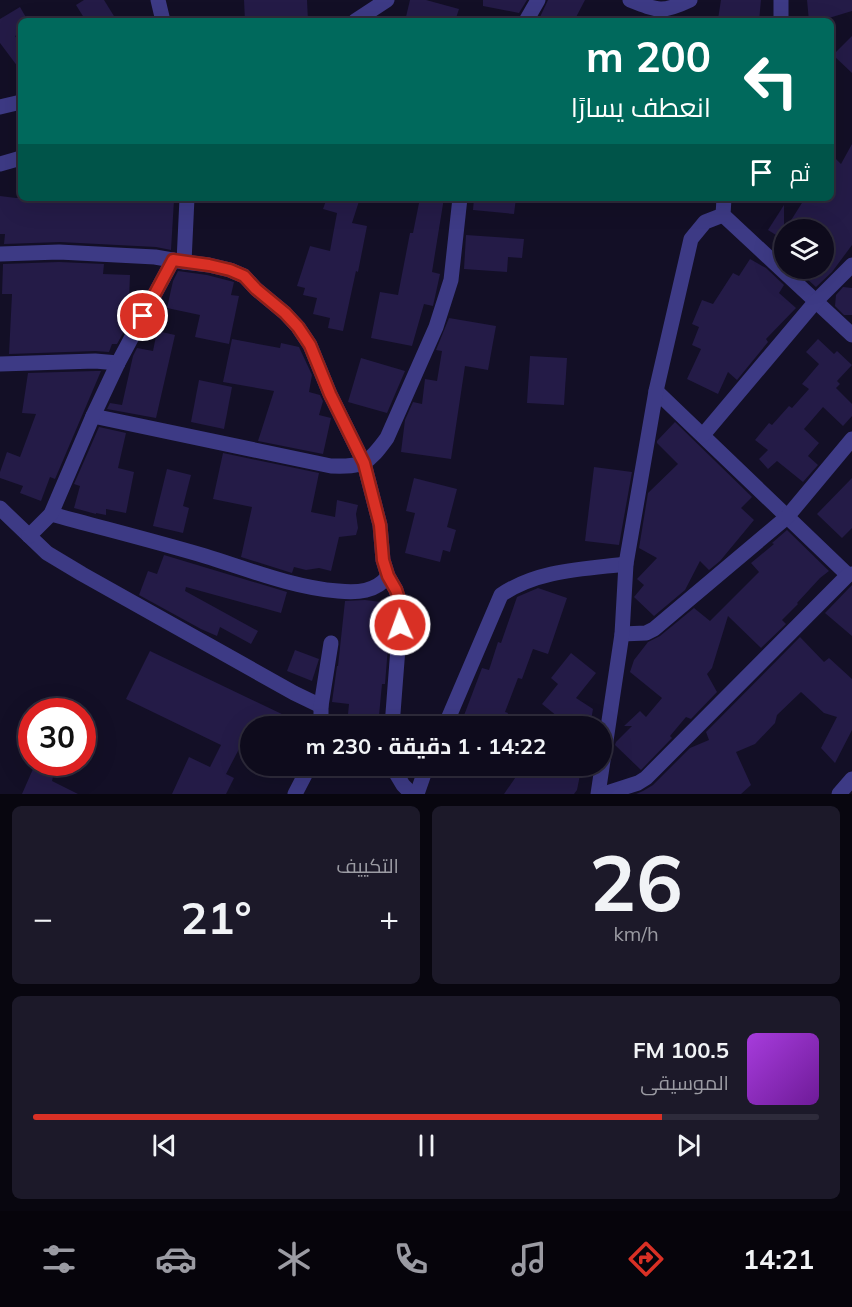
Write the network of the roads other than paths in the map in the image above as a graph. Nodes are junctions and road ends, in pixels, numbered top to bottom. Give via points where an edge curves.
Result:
1 (158, 0) edge
2 (387, 0) edge
3 (538, 0) edge
4 (630, 0) edge
5 (690, 0) edge
6 (781, 0) edge
7 (162, 18) edge
8 (360, 18) edge
9 (528, 18) edge
10 (781, 18) edge
11 (18, 103) edge
12 (0, 107) edge
13 (18, 159) edge
14 (0, 164) edge
15 (187, 201) edge
16 (460, 201) edge
17 (724, 201) edge
18 (723, 215) junction
19 (0, 254) edge
20 (178, 261) junction
21 (852, 266) edge
22 (816, 301) junction
23 (852, 335) edge
24 (118, 363) junction
25 (0, 364) edge
26 (656, 391) junction
27 (93, 416) junction
28 (704, 435) junction
29 (852, 439) edge
30 (364, 463) junction
31 (0, 508) edge
32 (51, 514) junction
33 (787, 517) junction
34 (29, 536) junction
35 (626, 564) junction
36 (850, 574) edge
37 (388, 576) junction
38 (622, 634) junction
39 (331, 643) dead end
40 (321, 706) junction
41 (321, 716) edge
42 (393, 716) edge
43 (449, 716) edge
44 (304, 776) edge
45 (398, 776) edge
46 (423, 776) edge
47 (852, 779) edge
48 (295, 794) edge
49 (412, 794) edge
50 (417, 794) edge
51 (598, 794) edge
52 (604, 794) edge
53 (839, 794) edge

1 - 7 street
2 - 8 street
3 - 9 street
4 - 5 street via 665,10
6 - 10 street
11 - 12 street
13 - 14 street
15 - 20 street
16 - 30 street via 451,280 436,327 387,438
17 - 18 street
18 - 22 street
18 - 26 street via 705,222 691,239
19 - 20 street via 59,252
20 - 24 street
20 - 30 street via 244,276 298,327
21 - 22 street
22 - 23 street
22 - 28 street
24 - 25 street
24 - 27 street
26 - 28 street
26 - 35 street
27 - 30 street via 332,466
27 - 32 street
28 - 33 street
29 - 33 street
30 - 37 street
31 - 34 street
32 - 34 street
32 - 37 street via 328,590 370,590
33 - 36 street
33 - 38 street via 654,629
34 - 40 street via 46,553 82,574
35 - 38 street
35 - 43 street via 539,578 515,585 501,595
36 - 52 street via 646,778
37 - 42 street via 401,609
38 - 51 street
39 - 40 street
40 - 41 street
44 - 48 street
45 - 49 street
46 - 50 street
47 - 53 street

